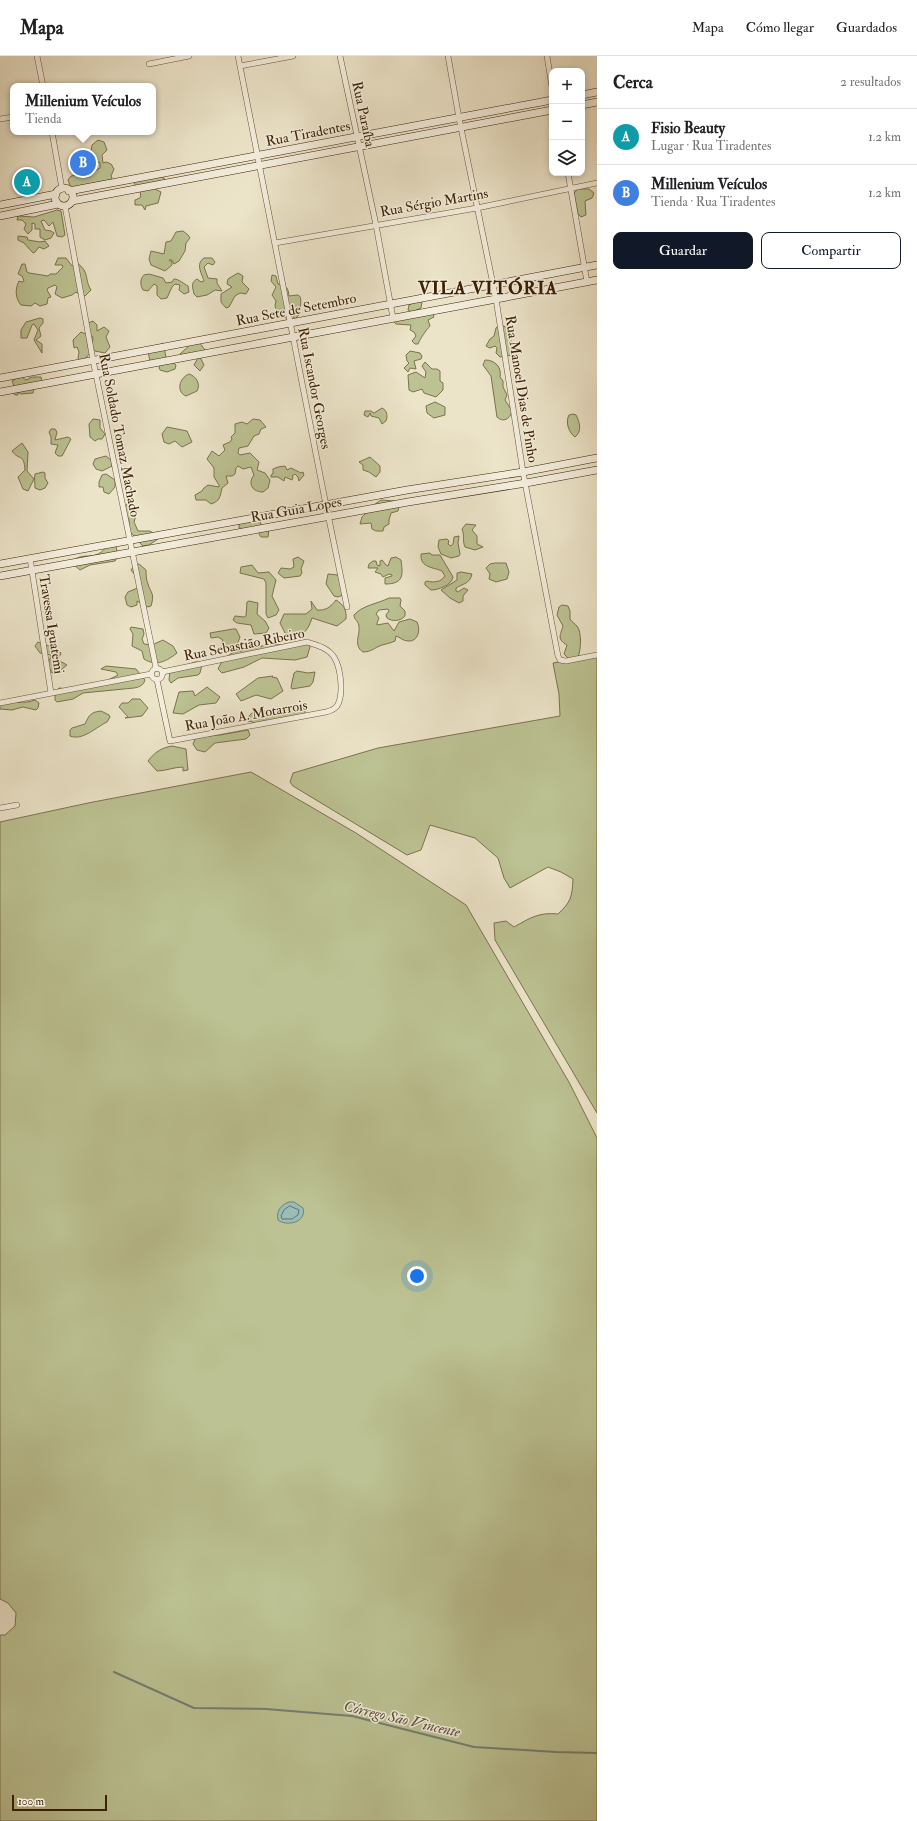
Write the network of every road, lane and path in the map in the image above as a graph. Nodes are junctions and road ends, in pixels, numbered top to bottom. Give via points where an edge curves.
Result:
1 (37, 56) edge
2 (188, 56) edge
3 (238, 56) edge
4 (293, 56) edge
5 (340, 56) edge
6 (448, 56) edge
7 (547, 56) edge
8 (149, 64) dead end
9 (240, 66) junction
10 (549, 68) edge
11 (42, 83) edge
12 (597, 92) edge
13 (585, 94) edge
14 (549, 101) edge
15 (597, 102) edge
16 (585, 104) edge
17 (549, 111) edge
18 (10, 117) edge
19 (459, 118) junction
20 (0, 119) edge
21 (462, 128) junction
22 (53, 135) edge
23 (356, 137) junction
24 (359, 147) junction
25 (258, 156) junction
26 (260, 166) junction
27 (568, 176) edge
28 (597, 183) edge
29 (570, 188) junction
30 (62, 189) junction
31 (70, 191) junction
32 (56, 194) junction
33 (72, 201) junction
34 (58, 204) junction
35 (0, 205) edge
36 (65, 206) junction
37 (477, 208) junction
38 (0, 216) edge
39 (376, 225) junction
40 (275, 243) junction
41 (597, 265) edge
42 (584, 267) junction
43 (597, 280) edge
44 (586, 282) junction
45 (492, 284) junction
46 (496, 299) junction
47 (390, 304) junction
48 (393, 318) junction
49 (290, 323) junction
50 (294, 337) junction
51 (93, 360) junction
52 (96, 374) junction
53 (0, 378) edge
54 (0, 392) edge
55 (597, 458) edge
56 (597, 470) edge
57 (523, 472) junction
58 (526, 483) junction
59 (326, 504) junction
60 (328, 516) junction
61 (129, 540) junction
62 (131, 551) junction
63 (30, 558) junction
64 (0, 564) edge
65 (31, 570) junction
66 (0, 576) edge
67 (347, 607) dead end
68 (597, 655) edge
69 (156, 668) junction
70 (162, 672) junction
71 (151, 674) junction
72 (157, 680) junction
73 (51, 693) junction
74 (0, 703) edge
75 (326, 712) joint
76 (17, 805) dead end
77 (0, 808) edge

1 - 11 street
2 - 8 street
3 - 9 street, Rua Iscandor Georges
4 - 9 street
5 - 23 street, Rua Paraíba
6 - 19 street, Rua Manoel Dias de Pinho
7 - 10 street
9 - 25 street, Rua Iscandor Georges
12 - 13 main road
14 - 19 main road, Rua Tiradentes
15 - 16 main road
17 - 21 main road, Rua Tiradentes
18 - 20 street
19 - 21 street, Rua Manoel Dias de Pinho
19 - 23 main road, Rua Tiradentes
21 - 24 main road, Rua Tiradentes
21 - 37 street, Rua Manoel Dias de Pinho
22 - 30 street
23 - 24 street, Rua Paraíba
23 - 25 main road, Rua Tiradentes
24 - 26 main road, Rua Tiradentes
24 - 39 street, Rua Paraíba
25 - 26 street, Rua Iscandor Georges
25 - 31 main road, Rua Tiradentes
26 - 33 main road, Rua Tiradentes
26 - 40 street, Rua Iscandor Georges
27 - 29 street
28 - 29 street, Rua Sérgio Martins
29 - 37 street, Rua Sérgio Martins
29 - 42 street
30 - 31 main road
30 - 32 main road
31 - 33 main road
32 - 34 main road
32 - 35 main road
33 - 36 main road
34 - 36 main road
34 - 38 main road
36 - 51 street, Rua Soldado Tomaz Machado
37 - 39 street, Rua Sérgio Martins
37 - 45 street, Rua Manoel Dias de Pinho
39 - 40 street, Rua Sérgio Martins
39 - 47 street, Rua Paraíba
40 - 49 street, Rua Iscandor Georges
41 - 42 main road, Rua Sete de Setembro
42 - 44 street
42 - 45 main road, Rua Sete de Setembro
43 - 44 main road, Rua Sete de Setembro
44 - 46 main road, Rua Sete de Setembro
45 - 46 street, Rua Manoel Dias de Pinho
45 - 47 main road, Rua Sete de Setembro
46 - 48 main road, Rua Sete de Setembro
46 - 57 street, Rua Manoel Dias de Pinho
47 - 48 street, Rua Paraíba
47 - 49 main road, Rua Sete de Setembro
48 - 50 main road, Rua Sete de Setembro
49 - 50 street, Rua Iscandor Georges
49 - 51 main road, Rua Sete de Setembro
50 - 52 main road, Rua Sete de Setembro
50 - 59 street, Rua Iscandor Georges
51 - 52 street, Rua Soldado Tomaz Machado
51 - 53 main road, Rua Sete de Setembro
52 - 54 main road, Rua Sete de Setembro
52 - 61 street, Rua Soldado Tomaz Machado
55 - 57 main road, Rua Guia Lopes
56 - 58 main road, Rua Guia Lopes
57 - 58 street, Rua Manoel Dias de Pinho
57 - 59 main road, Rua Guia Lopes
58 - 60 main road, Rua Guia Lopes
58 - 68 street, Rua Manoel Dias de Pinho via 558,656 560,660 566,661
59 - 60 street, Rua Iscandor Georges
59 - 61 main road, Rua Guia Lopes
60 - 62 main road, Rua Guia Lopes
60 - 67 street, Rua Iscandor Georges
61 - 62 street, Rua Soldado Tomaz Machado
61 - 63 main road, Rua Guia Lopes
62 - 65 main road, Rua Guia Lopes
62 - 69 street, Rua Soldado Tomaz Machado
63 - 64 main road, Rua Guia Lopes
63 - 65 street, Travessa Iguatemi
65 - 66 main road, Rua Guia Lopes
65 - 73 street, Travessa Iguatemi
69 - 70 street
69 - 71 street
70 - 72 street via 162,676
70 - 75 street, Rua Sebastião Ribeiro via 307,642 322,646 334,657 341,678 340,699 336,707
71 - 72 street
71 - 73 street
72 - 75 street, Rua João A. Motarrois via 170,741
73 - 74 street
76 - 77 street

